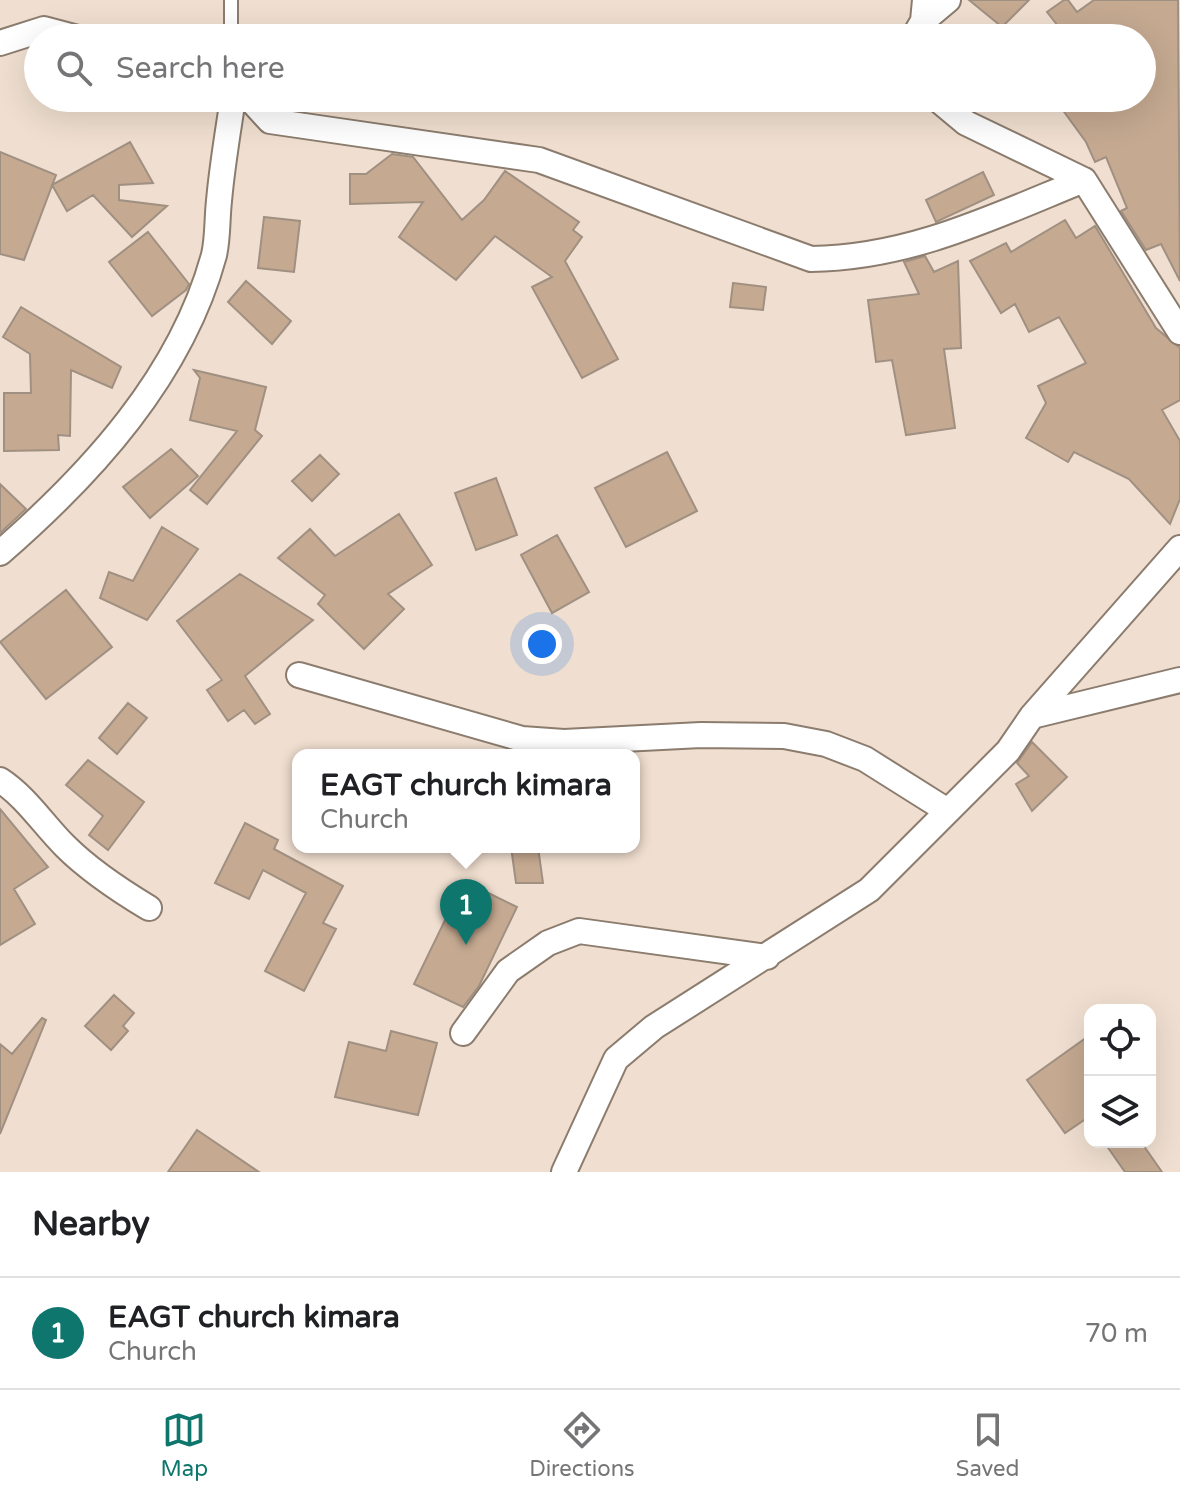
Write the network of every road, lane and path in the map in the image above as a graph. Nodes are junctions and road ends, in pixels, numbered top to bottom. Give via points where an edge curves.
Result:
1 (231, 0) edge
2 (948, 0) edge
3 (920, 20) edge
4 (231, 24) edge
5 (24, 35) edge
6 (0, 43) edge
7 (231, 112) edge
8 (262, 112) edge
9 (953, 112) edge
10 (1084, 180) junction
11 (1180, 332) edge
12 (1180, 548) edge
13 (0, 553) edge
14 (299, 675) dead end
15 (1180, 680) edge
16 (1032, 716) junction
17 (0, 780) edge
18 (946, 810) junction
19 (149, 908) dead end
20 (767, 957) junction
21 (463, 1033) dead end
22 (564, 1172) edge

1 - 4 lane
2 - 3 street
5 - 6 street
7 - 13 street via 215,252 198,304 164,372 107,447
8 - 10 street via 270,121 539,160 811,259 853,259 932,242
9 - 10 street
10 - 11 street
12 - 16 street
14 - 18 street via 522,739 784,736 826,744 865,759
15 - 16 street
16 - 18 street via 1008,751
17 - 19 street via 113,887
18 - 20 street via 869,890
20 - 21 street via 579,931 548,943 508,971
20 - 22 street via 654,1027 616,1059

